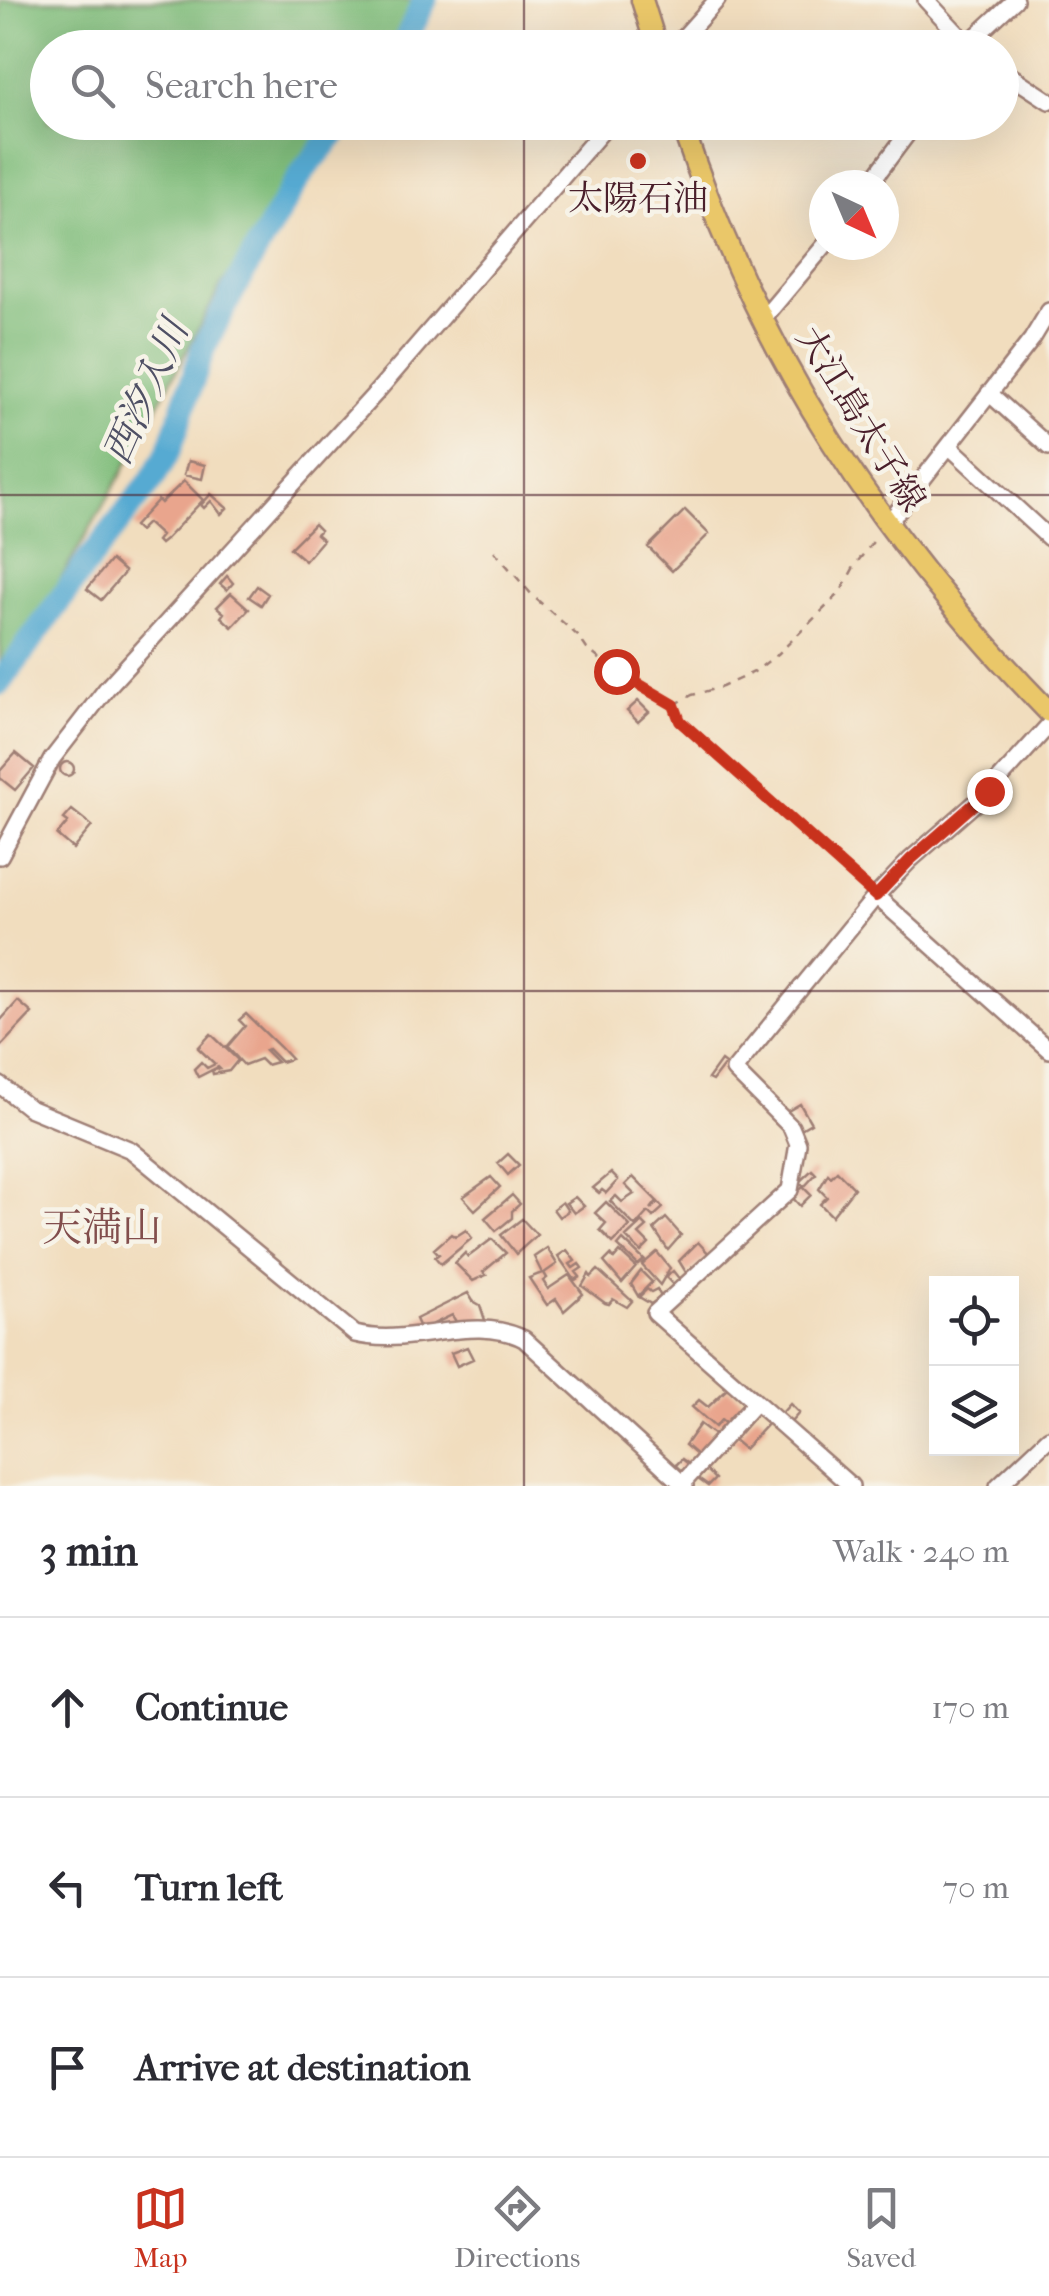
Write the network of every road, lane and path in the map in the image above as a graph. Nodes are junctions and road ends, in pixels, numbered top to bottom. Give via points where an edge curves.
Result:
1 (642, 0) edge
2 (717, 0) edge
3 (926, 0) edge
4 (1015, 0) edge
5 (651, 30) edge
6 (690, 30) edge
7 (955, 30) edge
8 (983, 30) edge
9 (1019, 81) edge
10 (1049, 101) edge
11 (594, 140) edge
12 (687, 140) edge
13 (903, 140) edge
14 (881, 170) edge
15 (812, 260) edge
16 (1049, 311) edge
17 (762, 320) junction
18 (1032, 340) junction
19 (1049, 346) edge
20 (989, 393) junction
21 (949, 446) junction
22 (1049, 448) edge
23 (887, 525) junction
24 (1049, 538) edge
25 (494, 551) dead end
26 (674, 705) junction
27 (1049, 712) edge
28 (1049, 725) edge
29 (0, 856) edge
30 (876, 896) junction
31 (1049, 1050) edge
32 (0, 1085) edge
33 (754, 1404) junction
34 (1049, 1438) edge
35 (683, 1485) edge
36 (1000, 1485) edge
37 (850, 1486) edge

1 - 5 main road
2 - 6 street
3 - 7 street
4 - 8 street
9 - 10 street
11 - 29 street via 107,688 52,759
12 - 17 main road, 大江島太子線
13 - 14 street
15 - 17 street
16 - 18 street
17 - 23 main road, 大江島太子線
18 - 19 street
18 - 20 street
20 - 21 street
20 - 22 street
21 - 23 street
21 - 24 street
23 - 26 path via 840,593 778,654 754,672
23 - 27 main road, 大江島太子線
25 - 26 path via 586,649
26 - 30 path via 680,721
28 - 30 street
30 - 31 street
30 - 33 street via 734,1070 791,1128 798,1144 790,1190 655,1313
32 - 35 street via 28,1108 131,1150 355,1334 378,1340 505,1329 524,1339
33 - 35 street
33 - 37 street
34 - 36 street

